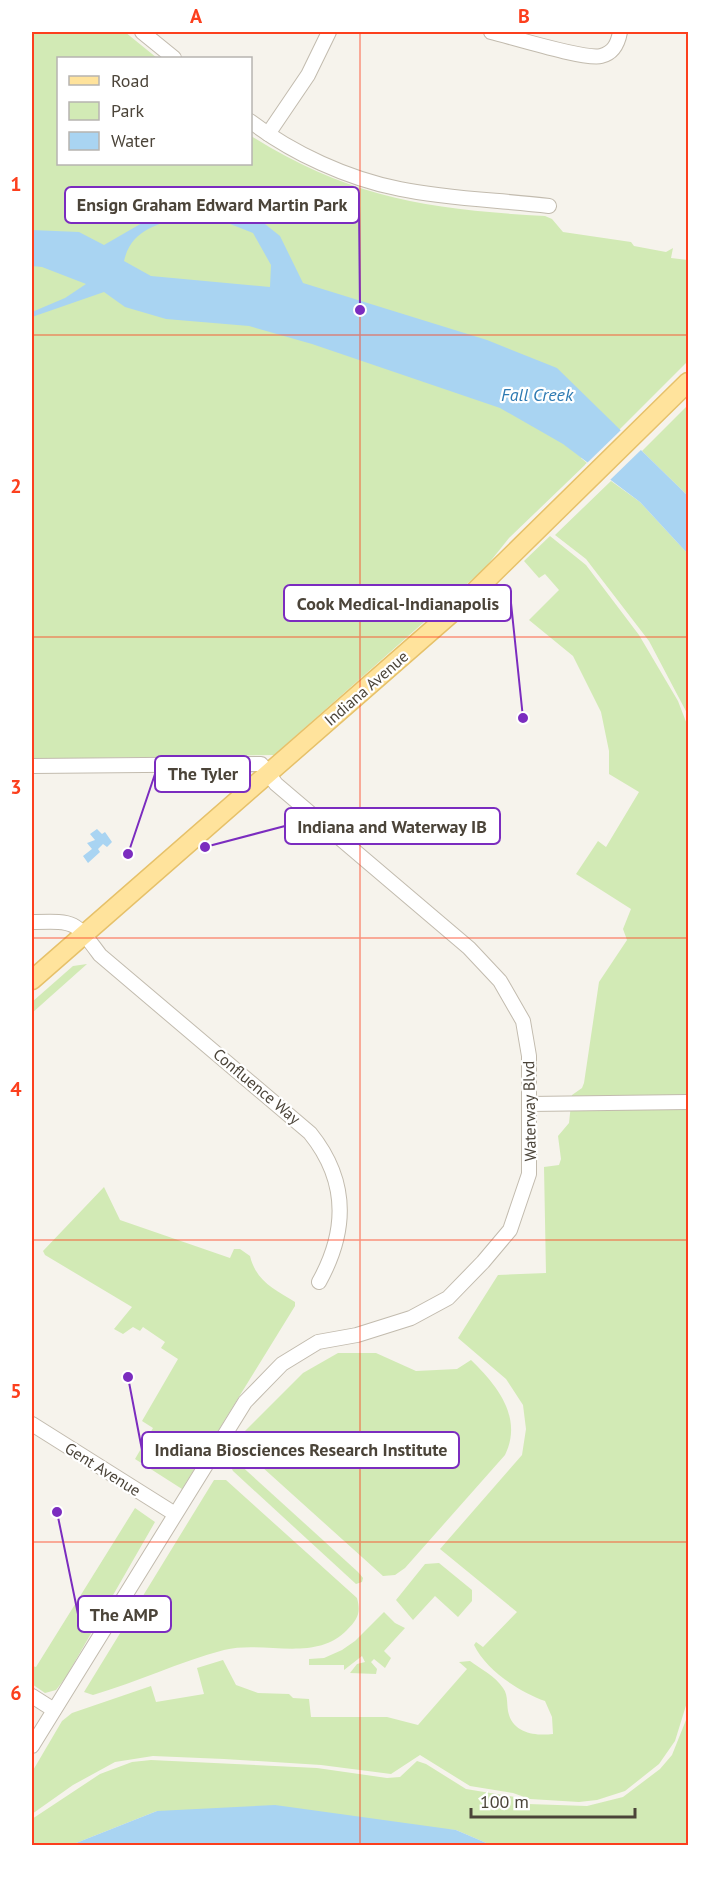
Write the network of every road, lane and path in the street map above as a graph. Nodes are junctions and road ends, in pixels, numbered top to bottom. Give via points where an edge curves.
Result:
1 (142, 32) edge
2 (329, 32) edge
3 (491, 32) edge
4 (620, 32) edge
5 (173, 57) edge
6 (252, 123) edge
7 (268, 134) junction
8 (549, 206) dead end
9 (688, 382) edge
10 (32, 766) edge
11 (267, 774) junction
12 (32, 922) edge
13 (84, 934) junction
14 (32, 980) edge
15 (688, 1102) edge
16 (530, 1104) junction
17 (319, 1282) dead end
18 (32, 1424) edge
19 (175, 1514) junction
20 (32, 1696) edge
21 (54, 1710) junction
22 (32, 1746) edge

1 - 5 street
2 - 7 street via 308,75
3 - 4 street via 597,57 614,48
6 - 7 street
7 - 8 street via 330,166 399,189
9 - 11 main road, Indiana Avenue via 462,604
10 - 11 street, Waterway Blvd via 261,764
11 - 13 main road, Indiana Avenue
11 - 16 street, Waterway Blvd via 469,948 500,981 523,1021 529,1056
12 - 13 street via 68,921
13 - 14 main road, Indiana Avenue
13 - 17 street, Confluence Way via 100,955 296,1119 320,1145 330,1163 340,1202 337,1242
15 - 16 street
16 - 19 street, Waterway Blvd via 530,1174 510,1230 483,1262 448,1298 411,1318 318,1342 282,1364 245,1402
18 - 19 street, Gent Avenue
19 - 21 street, Waterway Blvd
20 - 21 street
21 - 22 street, Waterway Blvd

